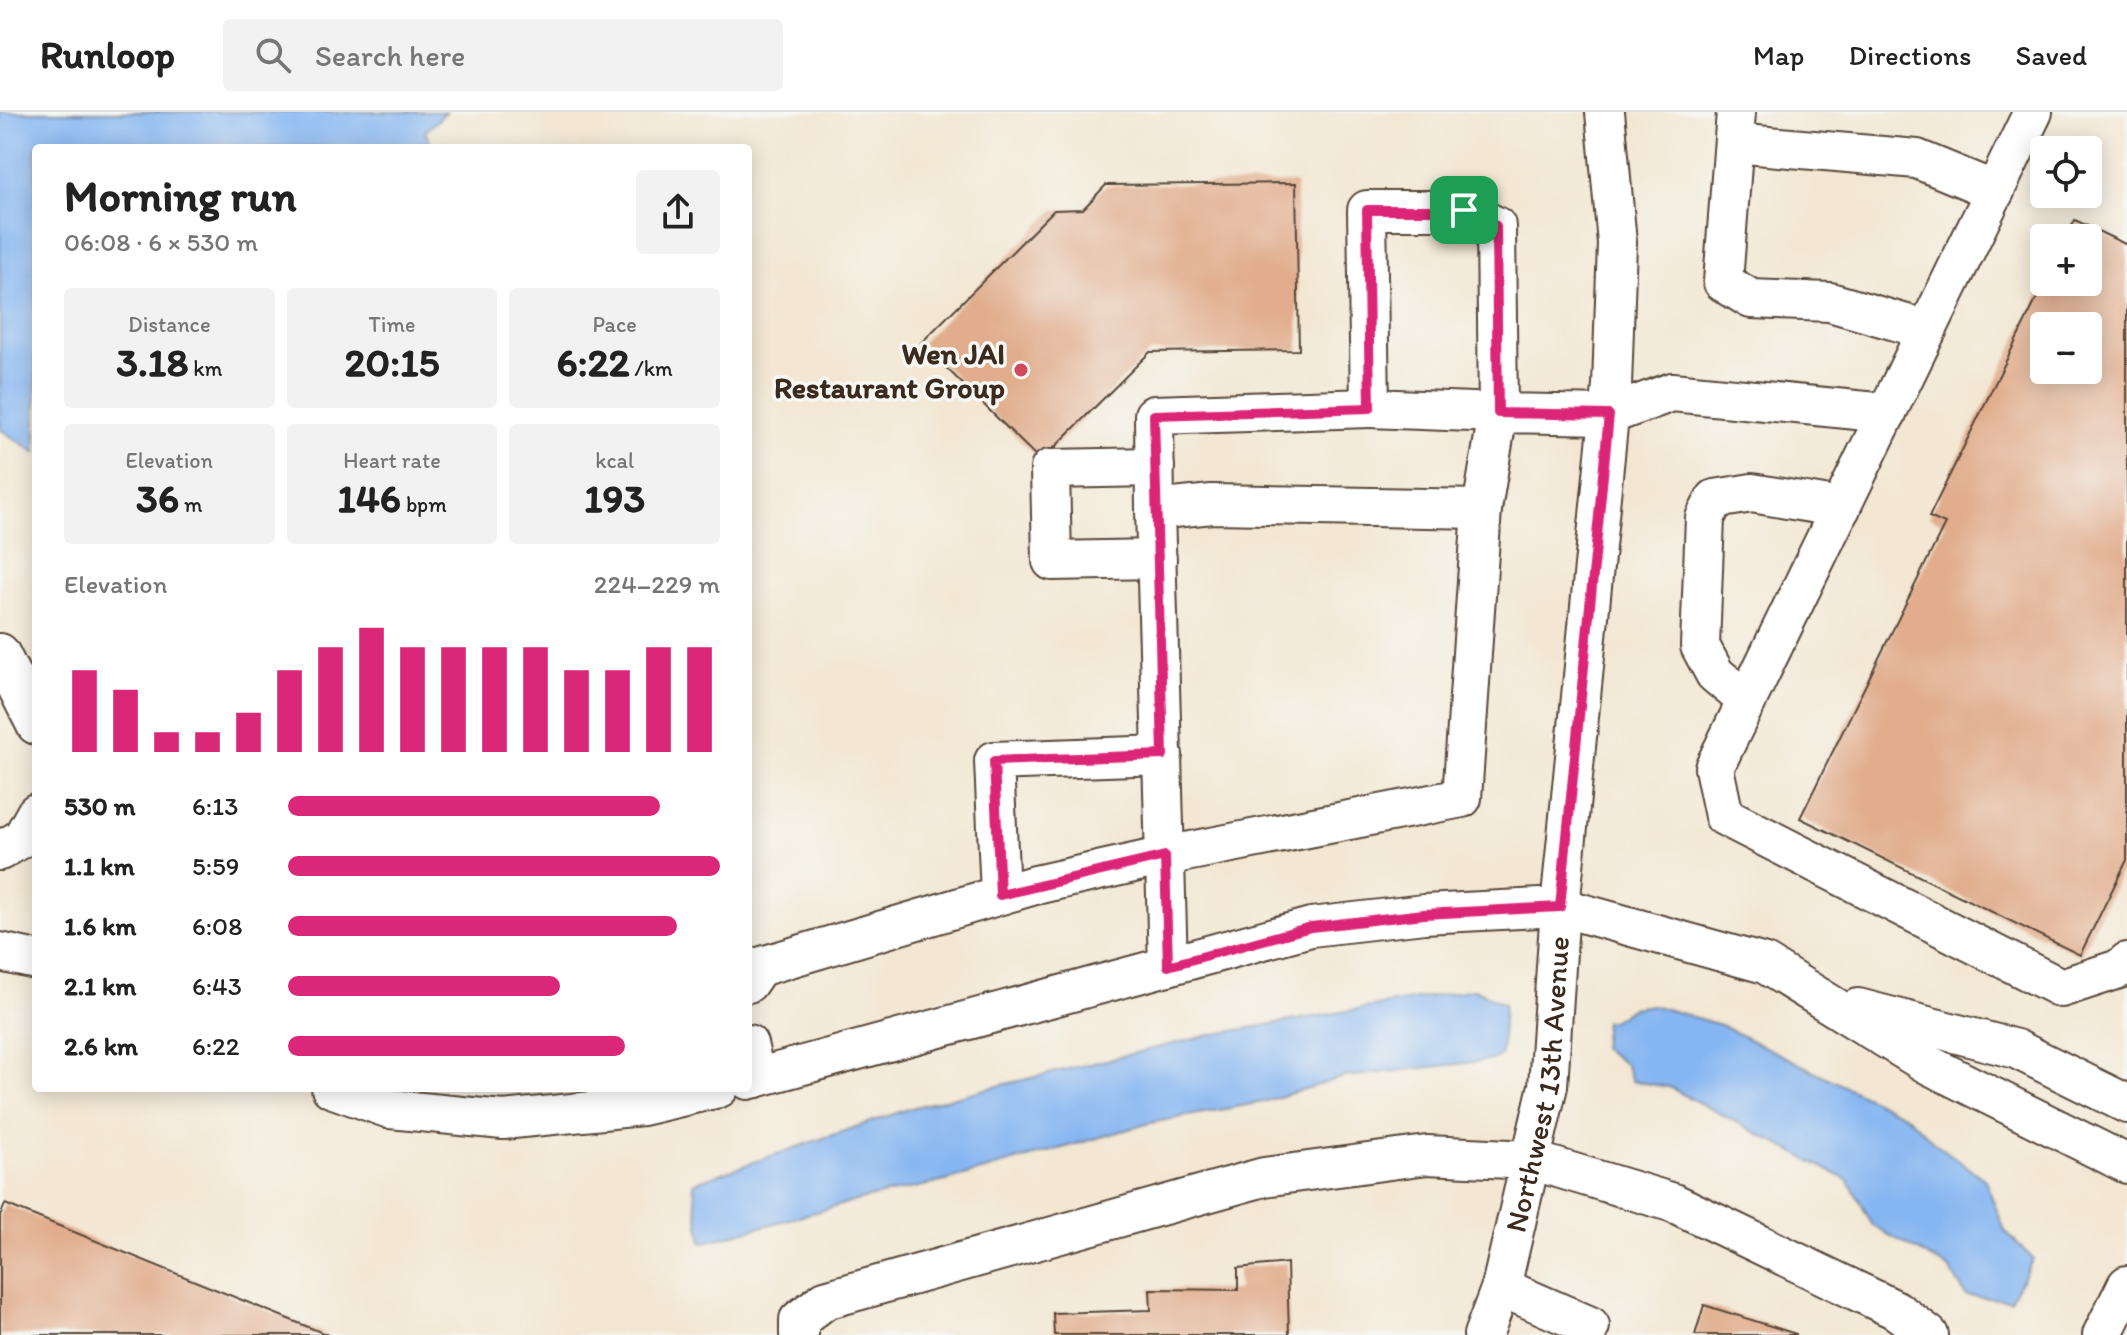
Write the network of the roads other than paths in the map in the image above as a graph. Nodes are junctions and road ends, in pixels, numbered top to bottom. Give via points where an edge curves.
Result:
1 (1605, 112) edge
2 (2033, 112) edge
3 (1735, 128) edge
4 (1995, 191) junction
5 (1927, 330) junction
6 (1370, 408) junction
7 (1498, 413) junction
8 (1887, 413) junction
9 (1609, 415) junction
10 (1155, 467) junction
11 (1841, 508) junction
12 (1482, 509) junction
13 (1155, 510) junction
14 (1157, 559) junction
15 (0, 653) edge
16 (1747, 701) junction
17 (32, 717) edge
18 (1163, 755) junction
19 (32, 820) edge
20 (0, 851) edge
21 (1165, 856) junction
22 (1000, 895) junction
23 (1560, 907) junction
24 (0, 952) edge
25 (32, 959) edge
26 (2127, 962) edge
27 (1168, 966) junction
28 (752, 977) edge
29 (1820, 998) junction
30 (752, 1067) edge
31 (342, 1092) edge
32 (683, 1092) edge
33 (629, 1098) edge
34 (2127, 1104) edge
35 (1531, 1160) junction
36 (2127, 1164) edge
37 (2127, 1285) edge
38 (1501, 1287) junction
39 (799, 1335) edge
40 (1483, 1335) edge
41 (1586, 1335) edge
42 (1929, 1335) edge
43 (2102, 1335) edge

1 - 9 street, Northwest 13th Avenue via 1617,243
2 - 4 street
3 - 4 street via 1917,159
3 - 5 street via 1723,282 1751,299 1830,302
4 - 5 street
5 - 8 street
6 - 7 street
6 - 7 street via 1367,210 1464,210 1496,226
6 - 10 street via 1154,415
7 - 9 street
7 - 12 street
8 - 9 street via 1672,392
8 - 11 street
9 - 23 street, Northwest 13th Avenue
10 - 13 street
10 - 14 street via 1050,469 1052,561
11 - 16 street
11 - 16 street via 1752,493 1715,499 1705,518 1700,646 1715,674
12 - 13 street via 1212,504
12 - 21 street via 1462,798
13 - 14 street
14 - 18 street
15 - 17 street
16 - 26 street via 1714,768 1724,816 2061,988
18 - 21 street
18 - 22 street via 994,761
19 - 20 street via 22,838
21 - 22 street
21 - 27 street
22 - 28 street via 759,967
23 - 27 street via 1311,927
23 - 29 street via 1765,964
23 - 35 street, Northwest 13th Avenue via 1548,1086
24 - 25 street
27 - 30 street
29 - 34 street via 2016,1049
29 - 36 street via 1927,1064
31 - 33 street via 390,1109 503,1120
32 - 33 street
35 - 38 street, Northwest 13th Avenue
35 - 39 street via 1427,1155 1264,1177 825,1300 799,1320
35 - 42 street via 1674,1203 1896,1310
37 - 43 street
38 - 40 street, Northwest 13th Avenue
38 - 41 street via 1590,1326

